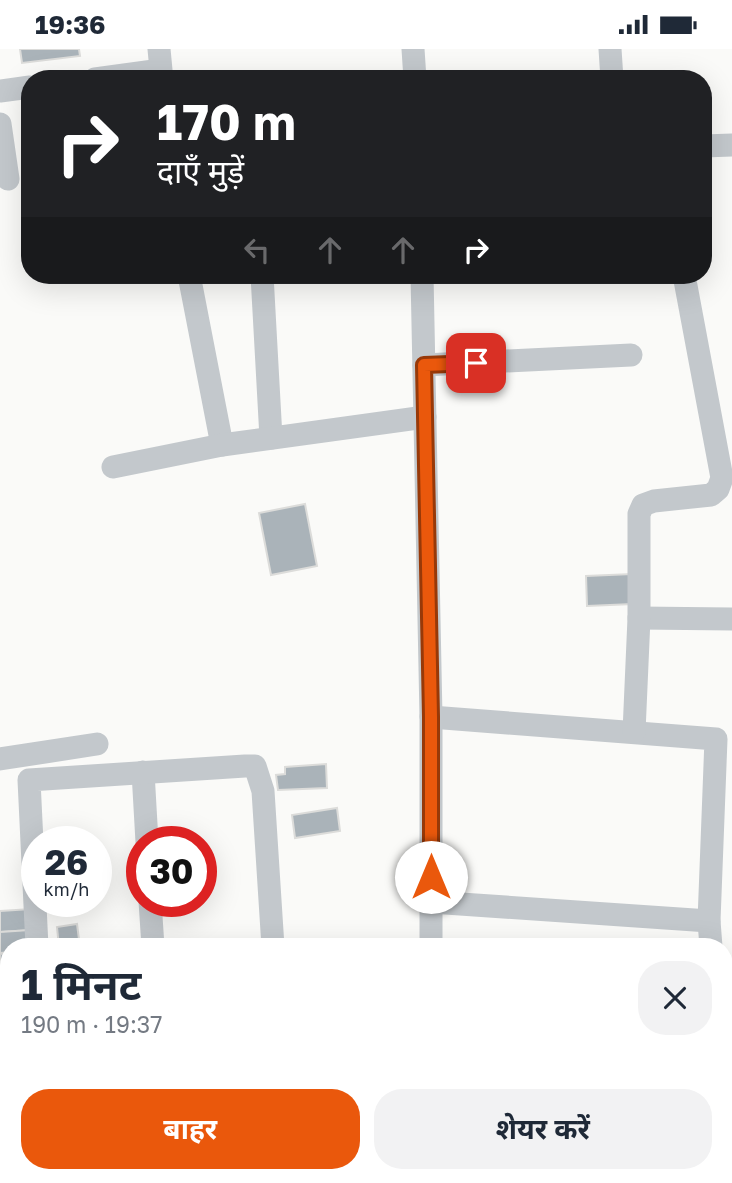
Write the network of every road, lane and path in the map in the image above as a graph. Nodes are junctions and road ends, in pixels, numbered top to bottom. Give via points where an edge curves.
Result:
1 (159, 49) edge
2 (413, 49) edge
3 (610, 49) edge
4 (161, 70) edge
5 (414, 70) edge
6 (611, 70) edge
7 (21, 88) edge
8 (0, 91) edge
9 (0, 124) edge
10 (732, 145) edge
11 (712, 146) edge
12 (8, 179) dead end
13 (191, 284) edge
14 (262, 284) edge
15 (422, 284) edge
16 (686, 284) edge
17 (631, 355) dead end
18 (424, 365) junction
19 (425, 417) junction
20 (271, 438) junction
21 (222, 445) junction
22 (113, 467) dead end
23 (639, 618) junction
24 (732, 619) edge
25 (431, 717) junction
26 (634, 733) junction
27 (724, 740) edge
28 (96, 744) dead end
29 (0, 759) edge
30 (143, 772) junction
31 (146, 826) edge
32 (431, 902) junction
33 (151, 917) edge
34 (709, 921) junction
35 (37, 938) edge
36 (152, 938) edge
37 (271, 938) edge
38 (431, 938) edge
39 (710, 938) edge

1 - 4 street
2 - 5 street
3 - 6 street
7 - 8 street
9 - 12 street
10 - 11 street
13 - 21 street
14 - 20 street
15 - 18 street
16 - 23 street via 722,478 711,495 643,505 639,514
17 - 18 street
18 - 19 street
19 - 20 street
19 - 25 street
20 - 21 street
21 - 22 street
23 - 24 street
23 - 26 street
25 - 26 street
25 - 32 street
26 - 27 street
27 - 34 street
28 - 29 street
30 - 31 street
30 - 35 street via 29,780
30 - 37 street via 255,767 263,791
32 - 34 street
32 - 38 street
33 - 36 street
34 - 39 street

